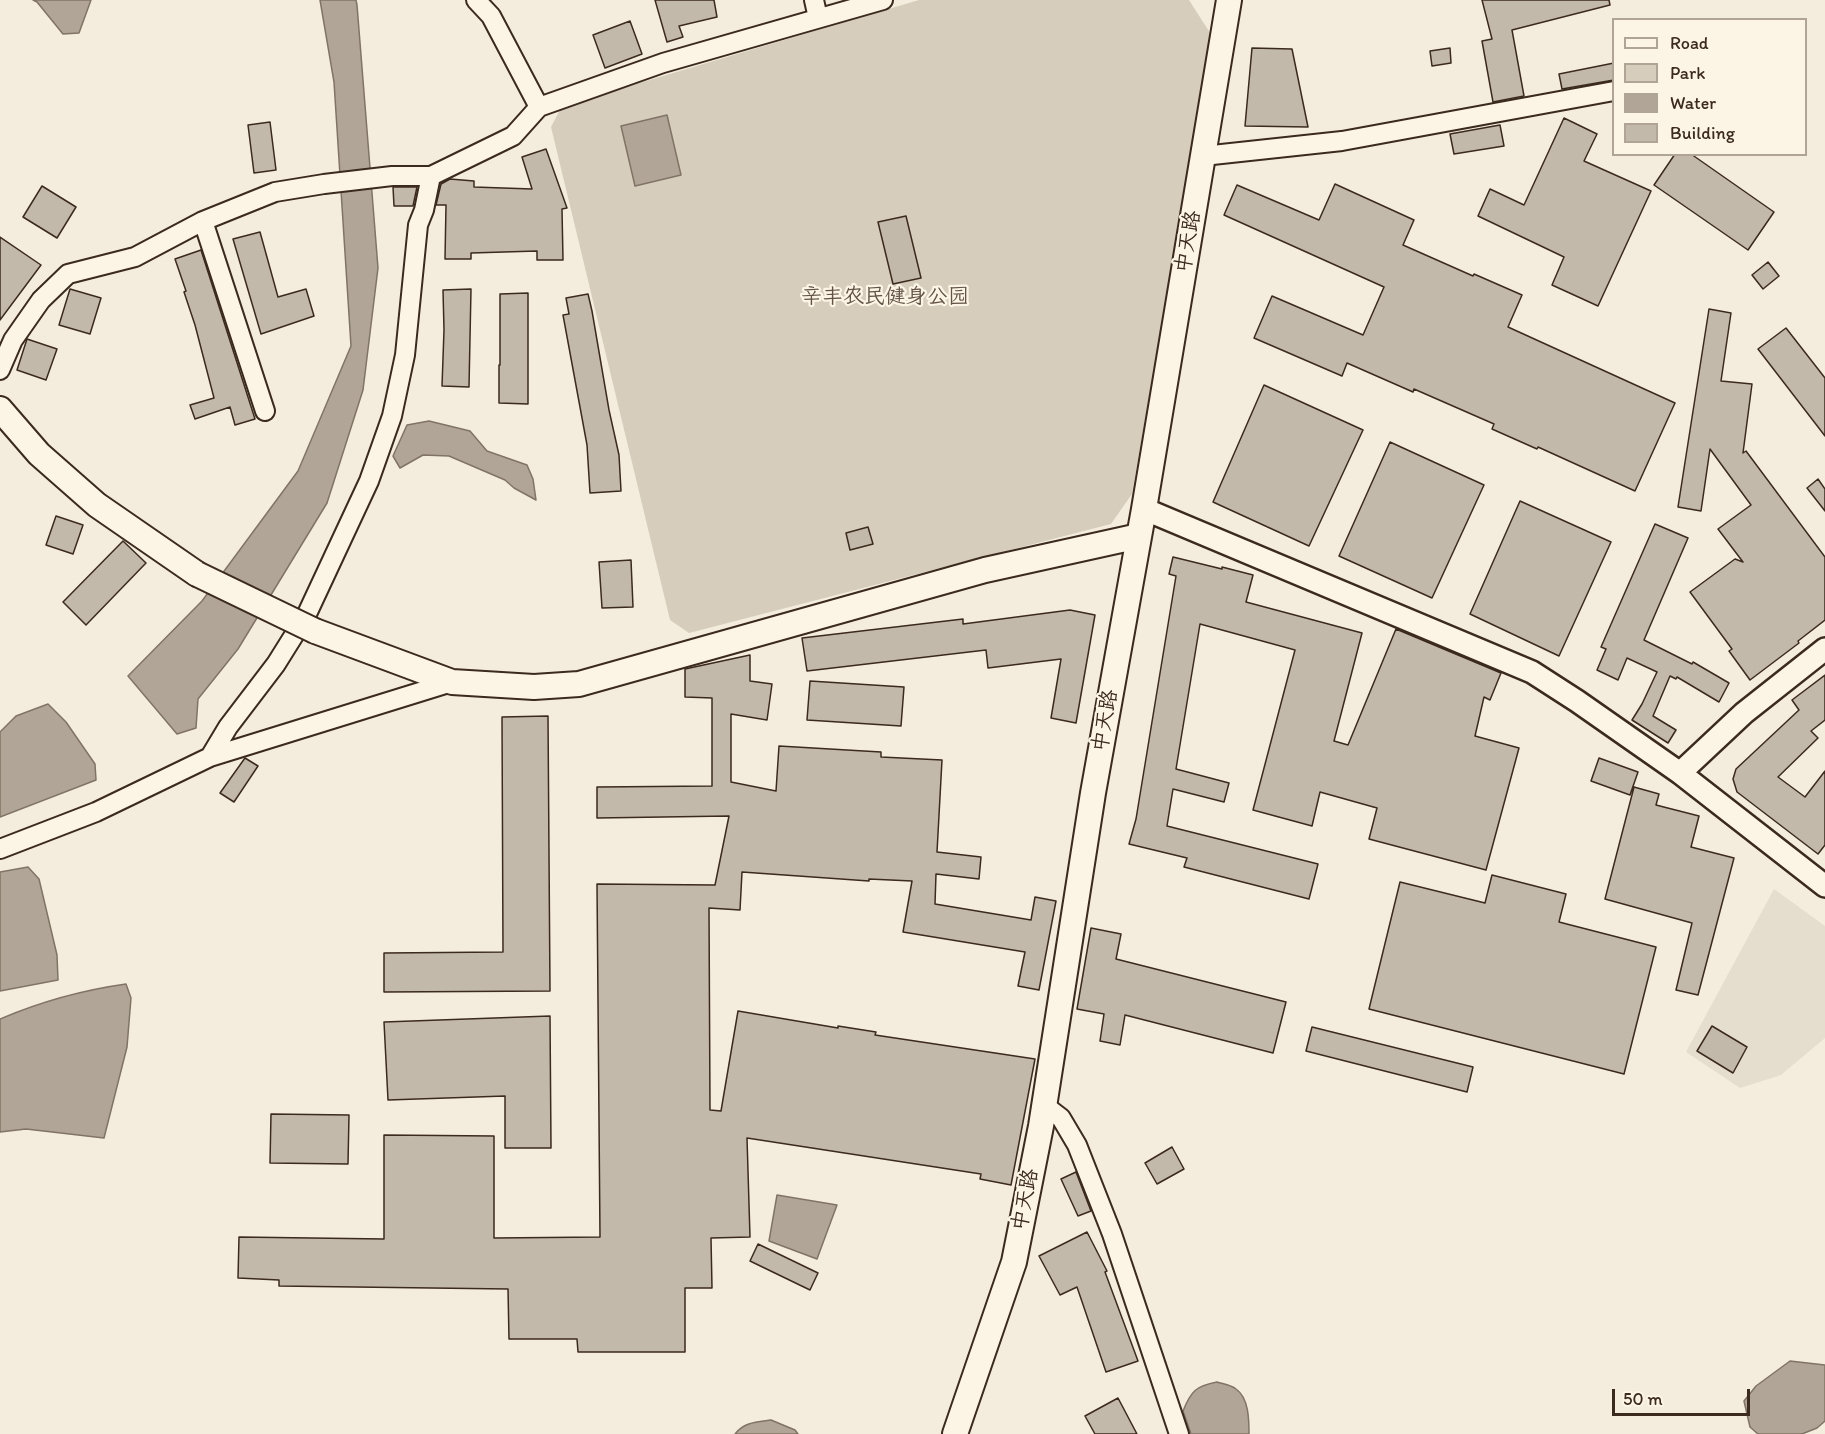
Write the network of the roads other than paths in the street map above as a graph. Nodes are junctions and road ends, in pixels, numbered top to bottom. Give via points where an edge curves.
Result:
1 (476, 0) edge
2 (883, 0) edge
3 (1229, 0) edge
4 (816, 9) edge
5 (1612, 91) edge
6 (539, 107) junction
7 (1203, 156) junction
8 (431, 176) junction
9 (203, 221) junction
10 (0, 370) edge
11 (0, 409) edge
12 (266, 411) dead end
13 (1144, 509) junction
14 (1139, 536) junction
15 (1825, 649) edge
16 (452, 682) junction
17 (210, 757) junction
18 (1680, 773) junction
19 (0, 849) edge
20 (1825, 886) edge
21 (1044, 1105) junction
22 (955, 1434) edge
23 (1179, 1434) edge

1 - 6 street via 491,16
2 - 4 street
3 - 7 main road, 中天路
4 - 6 street
5 - 7 street via 1342,141
6 - 8 street via 513,136
7 - 13 main road, 中天路
8 - 9 street via 392,176 275,192
8 - 17 street via 418,225 405,355 392,416 369,481 306,616
9 - 10 street via 135,258 68,274 41,300 13,340
9 - 12 street
11 - 16 main road, bridge via 39,454 97,506 197,574 315,631
13 - 14 main road, 中天路
13 - 18 street via 1532,672
14 - 16 main road via 985,570 579,684 534,687
14 - 21 main road, 中天路 via 1093,793
15 - 18 street via 1743,713
16 - 17 street
17 - 19 street via 96,812
18 - 20 street
21 - 22 main road, 中天路 via 1014,1262
21 - 23 street via 1061,1118 1077,1145 1112,1234

